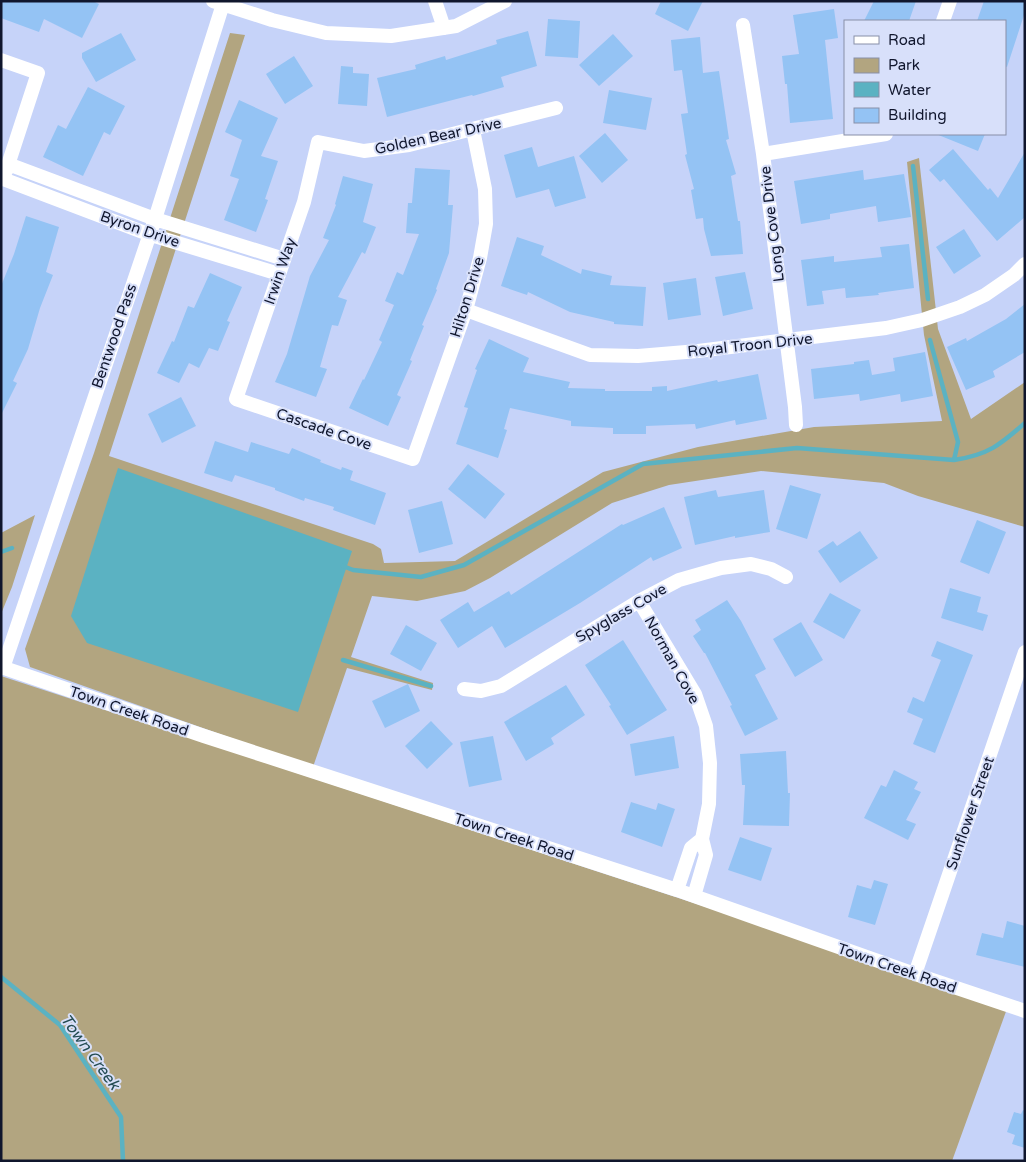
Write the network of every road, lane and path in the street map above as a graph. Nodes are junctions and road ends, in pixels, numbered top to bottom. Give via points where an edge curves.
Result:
1 (435, 1) edge
2 (505, 1) edge
3 (950, 1) edge
4 (218, 3) edge
5 (943, 20) edge
6 (743, 25) dead end
7 (444, 28) junction
8 (1, 60) edge
9 (556, 108) dead end
10 (473, 130) junction
11 (880, 135) edge
12 (318, 142) joint
13 (764, 154) junction
14 (8, 164) junction
15 (2, 181) edge
16 (155, 219) junction
17 (148, 234) junction
18 (284, 259) junction
19 (1025, 264) edge
20 (279, 274) junction
21 (466, 310) junction
22 (786, 341) junction
23 (236, 399) joint
24 (796, 424) dead end
25 (412, 459) joint
26 (786, 577) dead end
27 (638, 601) junction
28 (1025, 652) edge
29 (2, 668) edge
30 (464, 688) dead end
31 (702, 839) junction
32 (677, 890) junction
33 (694, 896) junction
34 (914, 974) junction
35 (1025, 1011) edge

1 - 7 street
2 - 7 street via 456,26
3 - 5 street
4 - 7 street via 326,33 392,36
4 - 16 street, Bentwood Pass
6 - 13 street, Long Cove Drive
8 - 14 street via 38,73
9 - 10 street, Golden Bear Drive
10 - 12 street, Golden Bear Drive via 409,145 364,151
10 - 21 street, Hilton Drive via 485,190 486,224
11 - 13 street
12 - 18 street, Irwin Way via 304,202
13 - 22 street, Long Cove Drive
14 - 15 street
14 - 16 street, Byron Drive
15 - 17 street, Byron Drive
16 - 17 street, Bentwood Pass
16 - 18 street, Byron Drive
17 - 20 street, Byron Drive
17 - 29 street, Bentwood Pass
18 - 20 street, Irwin Way
19 - 22 street, Royal Troon Drive via 985,295 960,308 886,328
20 - 23 street, Irwin Way
21 - 22 street, Royal Troon Drive via 590,356 647,356
21 - 25 street, Hilton Drive
22 - 24 street, Long Cove Drive
23 - 25 street, Cascade Cove
26 - 27 street, Spyglass Cove via 751,564 720,568 679,580
27 - 30 street, Spyglass Cove via 501,686 481,691
27 - 31 street, Norman Cove via 695,694 706,726 710,764 709,804
28 - 34 street, Sunflower Street
29 - 32 street, Town Creek Road
31 - 32 street, Norman Cove via 692,848
31 - 33 street, Norman Cove via 706,855
32 - 33 street, Town Creek Road
33 - 34 street, Town Creek Road
34 - 35 street, Town Creek Road

